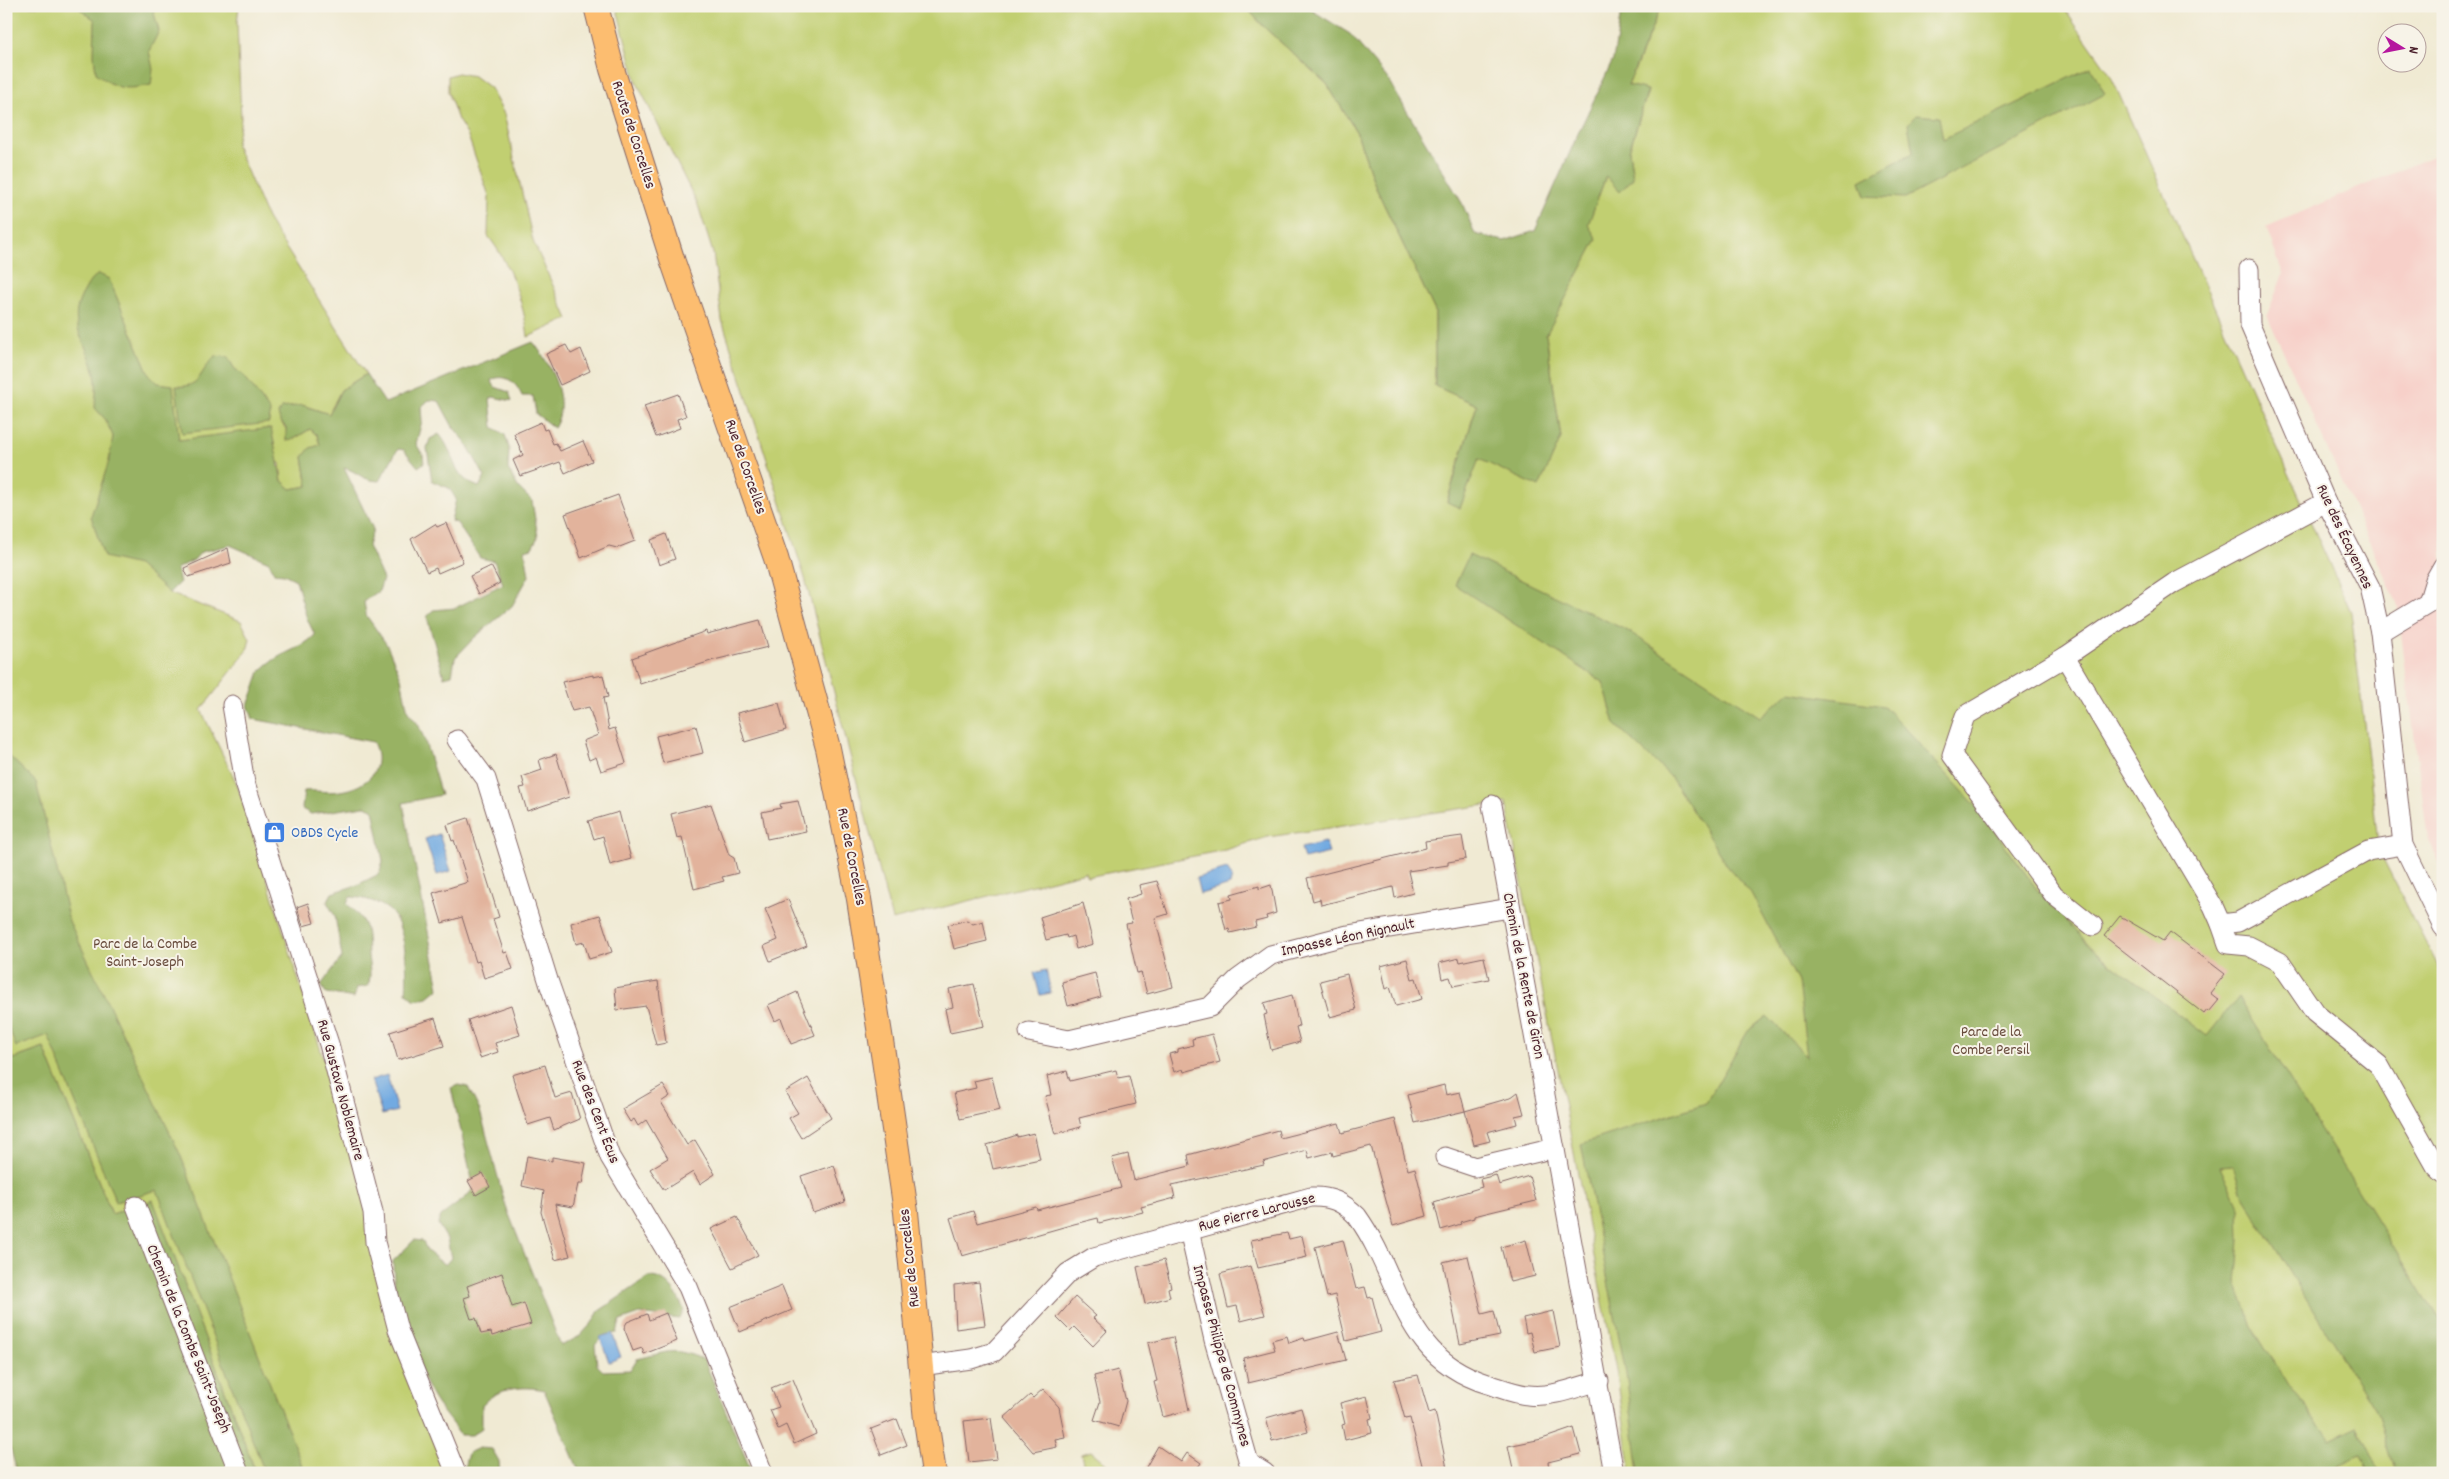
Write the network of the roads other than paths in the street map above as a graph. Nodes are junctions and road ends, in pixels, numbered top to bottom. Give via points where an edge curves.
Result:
1 (596, 6) edge
2 (673, 262) joint
3 (2249, 269) dead end
4 (2326, 502) junction
5 (2443, 566) edge
6 (2436, 607) edge
7 (2380, 632) junction
8 (2065, 657) junction
9 (232, 705) dead end
10 (457, 740) dead end
11 (1492, 805) dead end
12 (2402, 845) junction
13 (1510, 908) junction
14 (2221, 924) junction
15 (2093, 926) dead end
16 (2443, 927) edge
17 (1029, 1032) dead end
18 (1555, 1148) junction
19 (1444, 1157) dead end
20 (2443, 1173) edge
21 (136, 1206) dead end
22 (1189, 1230) junction
23 (920, 1366) junction
24 (1599, 1381) junction
25 (239, 1473) edge
26 (456, 1473) edge
27 (763, 1473) edge
28 (934, 1473) edge
29 (1265, 1473) edge
30 (1614, 1473) edge

1 - 2 main road, Route de Corcelles via 612,69
2 - 23 main road, Rue de Corcelles via 779,566 845,822 861,908 900,1174
3 - 4 street, Rue des Écayennes via 2250,325
4 - 7 street, Rue des Écayennes via 2370,586
4 - 8 street via 2174,583
5 - 6 street via 2435,580
6 - 7 street
7 - 12 street, Rue des Écayennes
8 - 14 street
8 - 15 street via 1965,716 1952,755 2054,895
9 - 26 street, Rue Gustave Noblemaire via 245,783 329,1044 373,1212 375,1242 398,1330
10 - 27 street, Rue des Cent Écus via 486,779 549,983 610,1158 688,1287
11 - 13 street, Chemin de la Rente de Giron
12 - 14 street via 2368,851 2238,922
12 - 16 street, Rue des Écayennes
13 - 17 street, Impasse Léon Rignault via 1348,935 1271,955 1210,1007 1069,1040
13 - 18 street, Chemin de la Rente de Giron
14 - 20 street via 2228,944 2249,946 2280,962 2315,1013 2379,1064
18 - 19 street via 1475,1167
18 - 24 street, Chemin de la Rente de Giron
21 - 25 street, Chemin de la Combe Saint-Joseph
22 - 23 street, Rue Pierre Larousse via 1094,1257 1077,1266 994,1352 971,1359
22 - 24 street, Rue Pierre Larousse via 1311,1197 1332,1198 1346,1206 1361,1222 1417,1332 1449,1367 1468,1378 1529,1396
22 - 29 street, Impasse Philippe de Commynes via 1214,1340 1249,1463
23 - 28 main road, Rue de Corcelles
24 - 30 street, Chemin de la Rente de Giron

